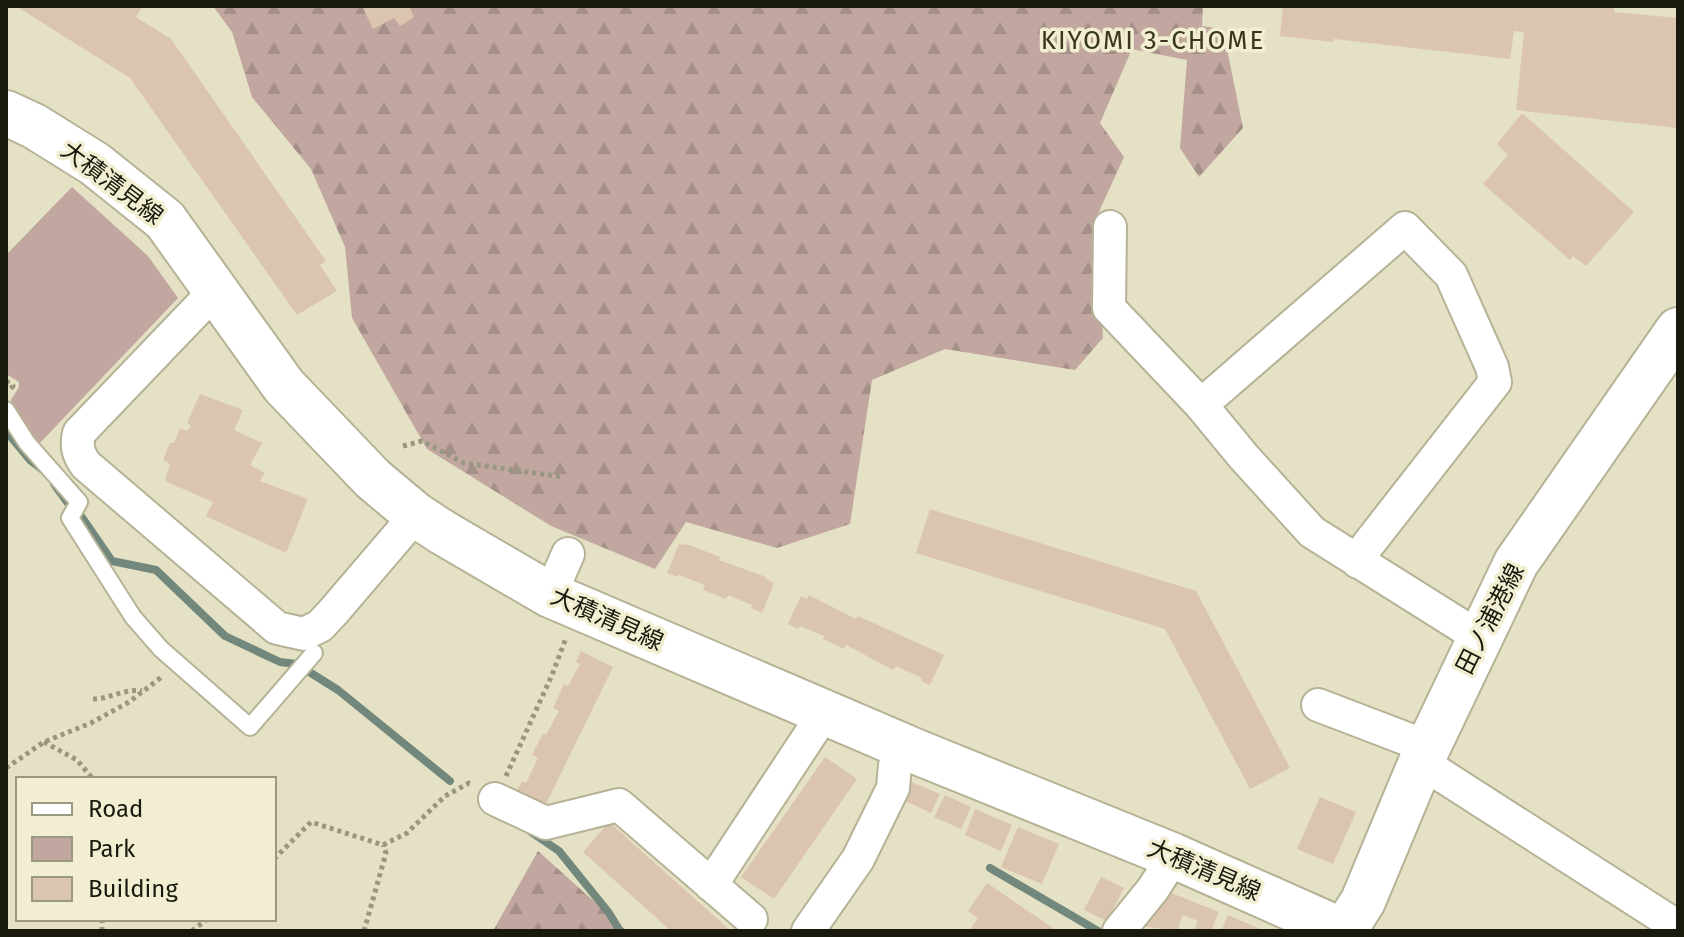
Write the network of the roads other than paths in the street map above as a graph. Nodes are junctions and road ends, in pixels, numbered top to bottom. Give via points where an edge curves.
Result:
1 (6, 113) edge
2 (1110, 227) dead end
3 (215, 291) junction
4 (1678, 330) edge
5 (1201, 405) junction
6 (6, 410) edge
7 (416, 515) junction
8 (568, 554) dead end
9 (1358, 562) junction
10 (564, 601) junction
11 (1479, 637) junction
12 (314, 653) dead end
13 (1318, 705) dead end
14 (825, 712) junction
15 (904, 746) junction
16 (1424, 754) junction
17 (495, 799) road end
18 (1174, 856) junction
19 (711, 885) junction
20 (751, 919) dead end
21 (1678, 927) edge
22 (808, 931) edge
23 (1119, 931) edge
24 (1343, 931) edge

1 - 3 main road, 大積清見線 via 95,164 165,220
2 - 5 street via 1109,308
3 - 7 main road, 大積清見線 via 284,386 373,479
3 - 7 street via 79,433 79,456 86,465 287,632 304,634 320,626
4 - 11 main road, 田ノ浦港線 via 1516,563
5 - 9 street via 1312,532
5 - 9 street via 1405,228 1451,275 1495,382
6 - 12 lane via 27,443 79,502 70,518 133,617 161,649 250,727
7 - 10 main road, 大積清見線
8 - 10 street
9 - 11 street
10 - 14 main road, 大積清見線
11 - 16 main road, 田ノ浦港線
13 - 16 street
14 - 15 main road, 大積清見線
14 - 19 street
15 - 18 main road, 大積清見線
15 - 22 street via 893,788 858,859
16 - 21 street
16 - 24 main road, 田ノ浦港線 via 1363,901
17 - 19 street via 546,823 619,805
18 - 23 street
18 - 24 main road, 大積清見線
19 - 20 street

